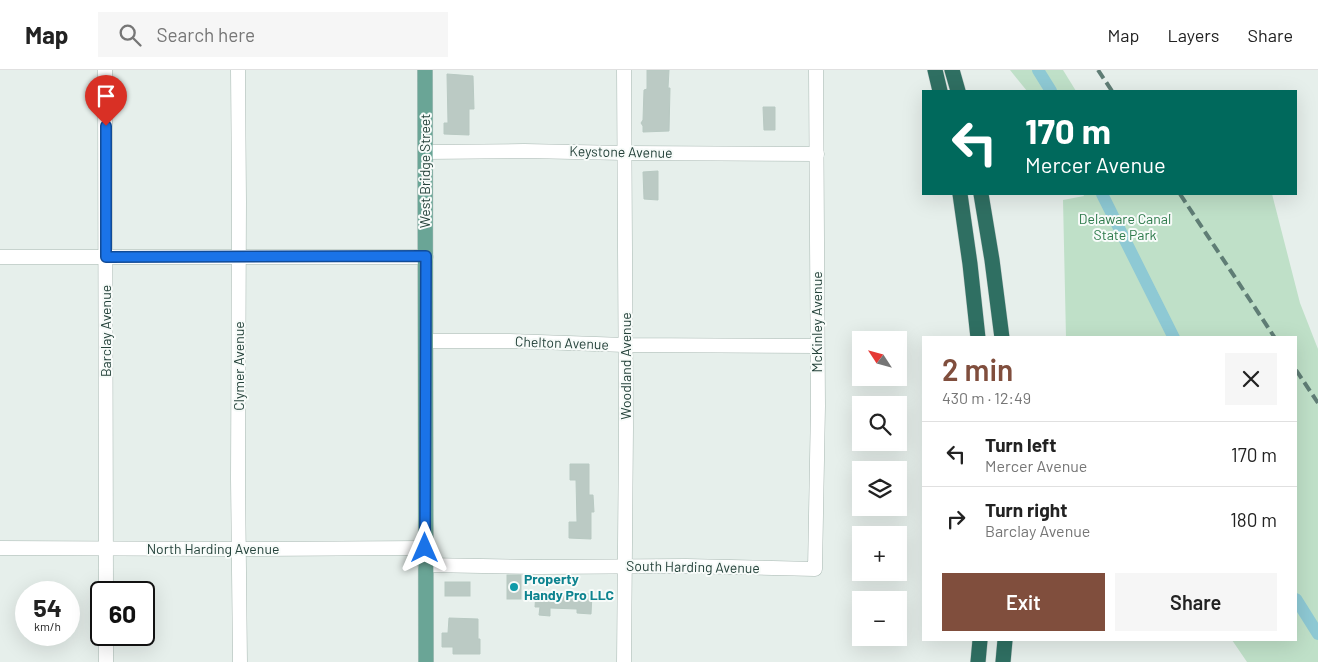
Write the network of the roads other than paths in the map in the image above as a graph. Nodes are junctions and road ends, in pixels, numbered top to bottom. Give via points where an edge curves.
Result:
1 (106, 70) edge
2 (238, 70) edge
3 (425, 70) edge
4 (624, 70) edge
5 (816, 70) edge
6 (935, 70) edge
7 (952, 70) edge
8 (940, 90) edge
9 (958, 90) edge
10 (425, 152) junction
11 (625, 153) junction
12 (817, 154) junction
13 (960, 195) edge
14 (981, 195) edge
15 (239, 256) junction
16 (426, 256) junction
17 (0, 257) edge
18 (106, 257) junction
19 (978, 336) edge
20 (1002, 336) edge
21 (426, 341) junction
22 (626, 345) junction
23 (817, 346) junction
24 (0, 548) edge
25 (425, 548) junction
26 (106, 549) junction
27 (239, 549) junction
28 (425, 565) junction
29 (624, 567) junction
30 (810, 569) joint
31 (106, 581) edge
32 (980, 641) edge
33 (1005, 641) edge
34 (106, 646) edge
35 (106, 662) edge
36 (240, 662) edge
37 (426, 662) edge
38 (624, 662) edge
39 (978, 662) edge
40 (1003, 662) edge

1 - 18 street, Barclay Avenue
2 - 15 street, Clymer Avenue
3 - 10 main road, West Bridge Street
4 - 11 street, Woodland Avenue
5 - 12 street, McKinley Avenue
6 - 8 highway
7 - 9 highway
10 - 11 street, Keystone Avenue
10 - 16 main road, West Bridge Street
11 - 12 street, Keystone Avenue
11 - 22 street, Woodland Avenue
12 - 23 street, McKinley Avenue
13 - 19 highway
14 - 20 highway
15 - 16 street
15 - 18 street
15 - 27 street, Clymer Avenue
16 - 21 main road, West Bridge Street
17 - 18 street
18 - 26 street, Barclay Avenue
21 - 22 street, Chelton Avenue
21 - 25 main road, West Bridge Street
22 - 23 street, Chelton Avenue
22 - 29 street, Woodland Avenue
23 - 30 street, McKinley Avenue via 816,569
24 - 26 street, North Harding Avenue
25 - 27 street, North Harding Avenue
25 - 28 main road, West Bridge Street
26 - 27 street, North Harding Avenue
26 - 31 street, Barclay Avenue
27 - 36 street, Clymer Avenue
28 - 29 street, South Harding Avenue
28 - 37 main road, West Bridge Street
29 - 30 street, South Harding Avenue
29 - 38 street, Woodland Avenue
32 - 39 highway
33 - 40 highway
34 - 35 street

